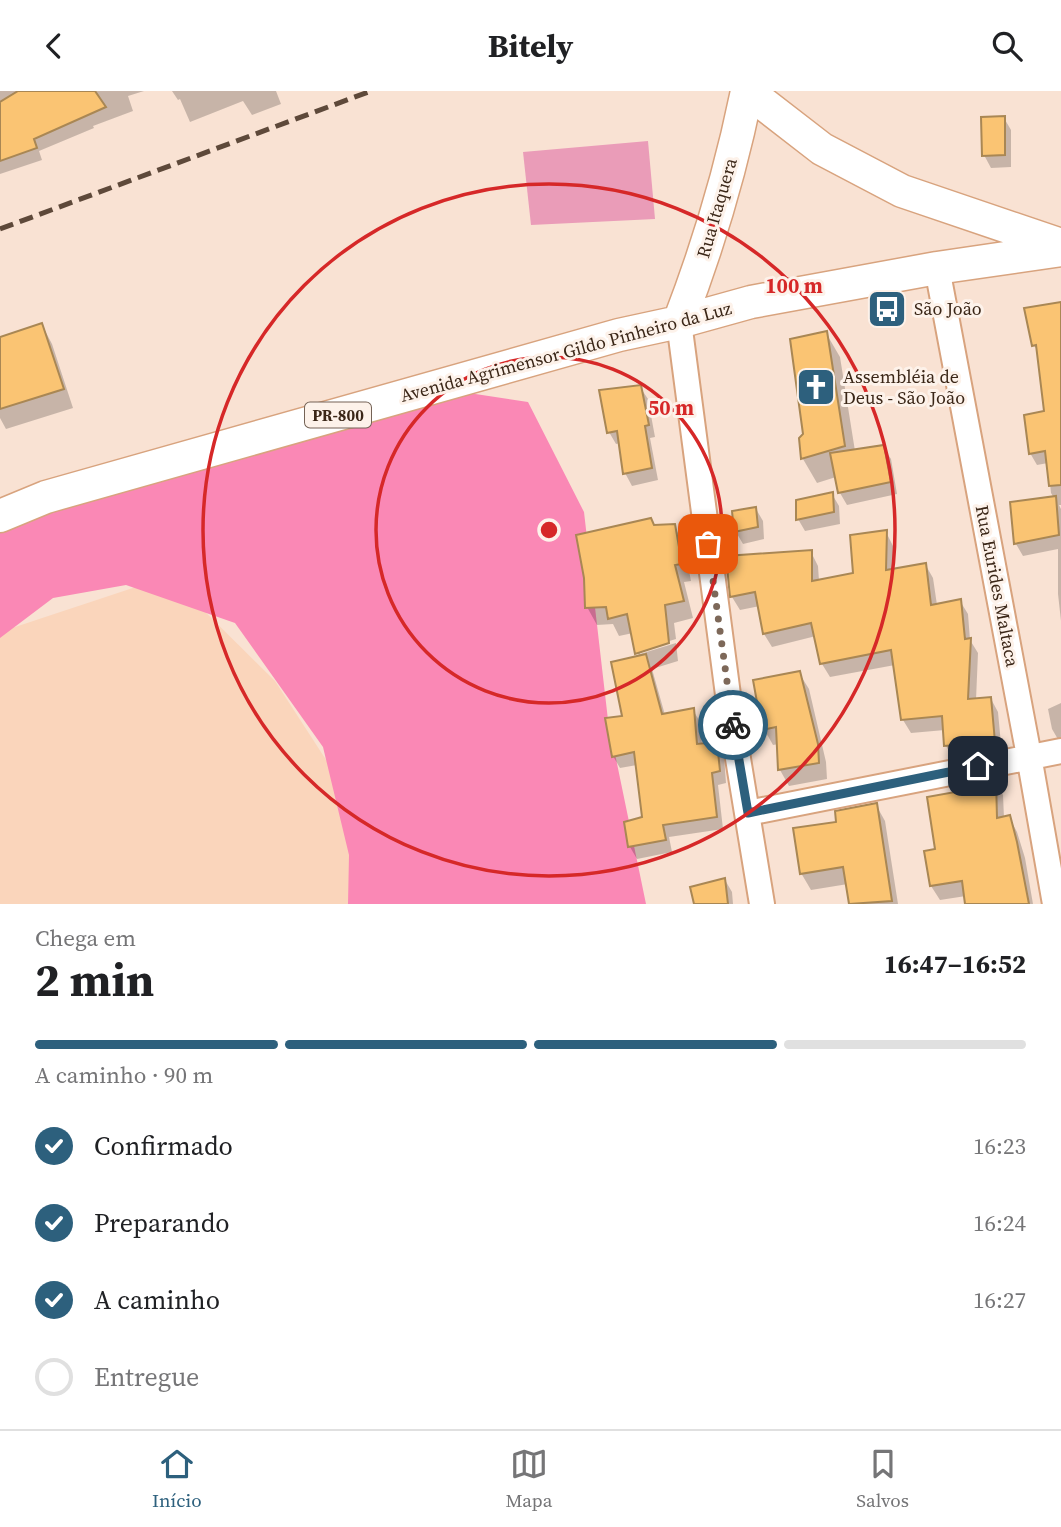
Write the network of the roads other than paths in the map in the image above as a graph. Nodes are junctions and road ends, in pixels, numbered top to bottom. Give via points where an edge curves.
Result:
1 (747, 91) edge
2 (1061, 245) edge
3 (1061, 250) edge
4 (937, 268) junction
5 (679, 322) junction
6 (0, 516) edge
7 (1061, 751) edge
8 (1029, 756) junction
9 (748, 813) junction
10 (762, 904) edge
11 (1055, 904) edge

1 - 2 main road via 822,149 902,191
1 - 5 main road, Rua Itaquera via 703,262
3 - 4 main road, Avenida Agrimensor Gildo Pinheiro da Luz / PR-800
4 - 5 main road, Avenida Agrimensor Gildo Pinheiro da Luz / PR-800 via 751,302
4 - 8 street, Rua Eurides Maltaca
5 - 6 main road, Avenida Agrimensor Gildo Pinheiro da Luz / PR-800 via 46,497
5 - 9 street via 730,711
7 - 8 street
8 - 9 street
8 - 11 street, Rua Eurides Maltaca
9 - 10 street

